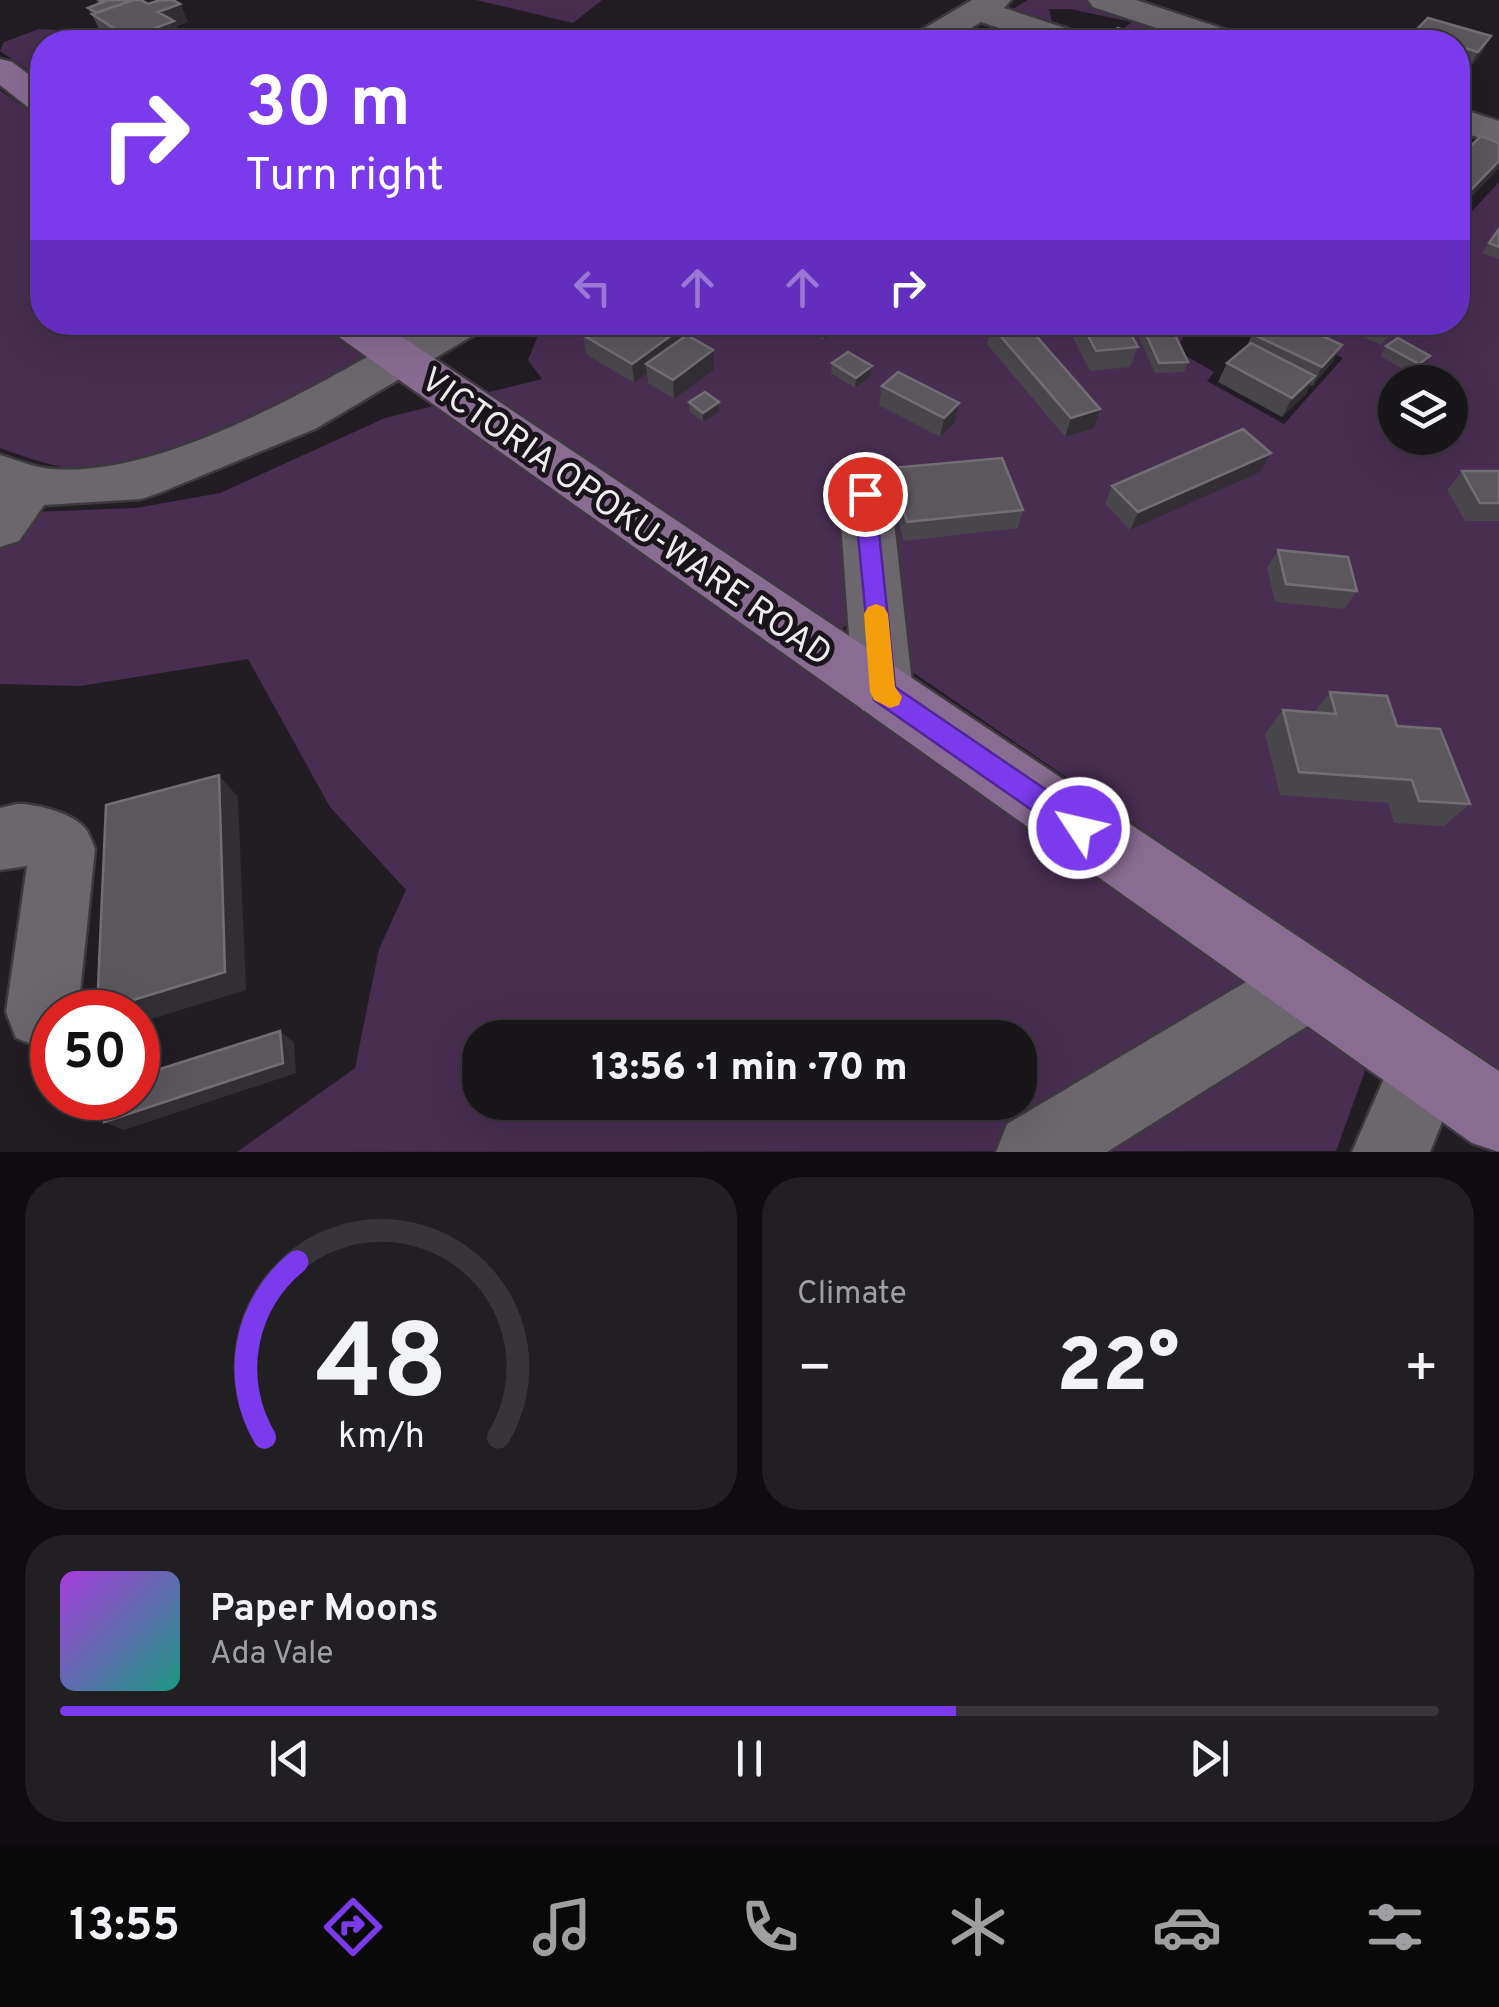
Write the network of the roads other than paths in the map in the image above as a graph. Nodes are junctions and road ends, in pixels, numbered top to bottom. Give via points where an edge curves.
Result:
1 (1104, 0) edge
2 (986, 5) edge
3 (944, 30) edge
4 (1040, 30) edge
5 (1194, 30) edge
6 (0, 70) edge
7 (30, 91) edge
8 (1470, 123) edge
9 (1499, 133) edge
10 (1470, 145) edge
11 (1499, 149) edge
12 (366, 335) edge
13 (441, 335) edge
14 (400, 360) junction
15 (16, 478) edge
16 (865, 494) dead end
17 (0, 528) edge
18 (883, 692) junction
19 (0, 838) edge
20 (1308, 985) junction
21 (45, 990) edge
22 (1426, 1066) junction
23 (1499, 1116) edge
24 (1035, 1152) edge
25 (1392, 1152) edge

1 - 5 street
2 - 3 street
2 - 4 street
6 - 7 main road
8 - 9 street
10 - 11 street
12 - 14 main road, VICTORIA OPOKU-WARE ROAD
13 - 14 street
14 - 15 street via 298,418 141,480 52,488
14 - 18 main road, VICTORIA OPOKU-WARE ROAD
15 - 17 street
16 - 18 street
18 - 20 main road, VICTORIA OPOKU-WARE ROAD
19 - 21 street via 16,832 44,837 62,849
20 - 22 main road, VICTORIA OPOKU-WARE ROAD
20 - 24 street
22 - 23 main road, VICTORIA OPOKU-WARE ROAD
22 - 25 street

